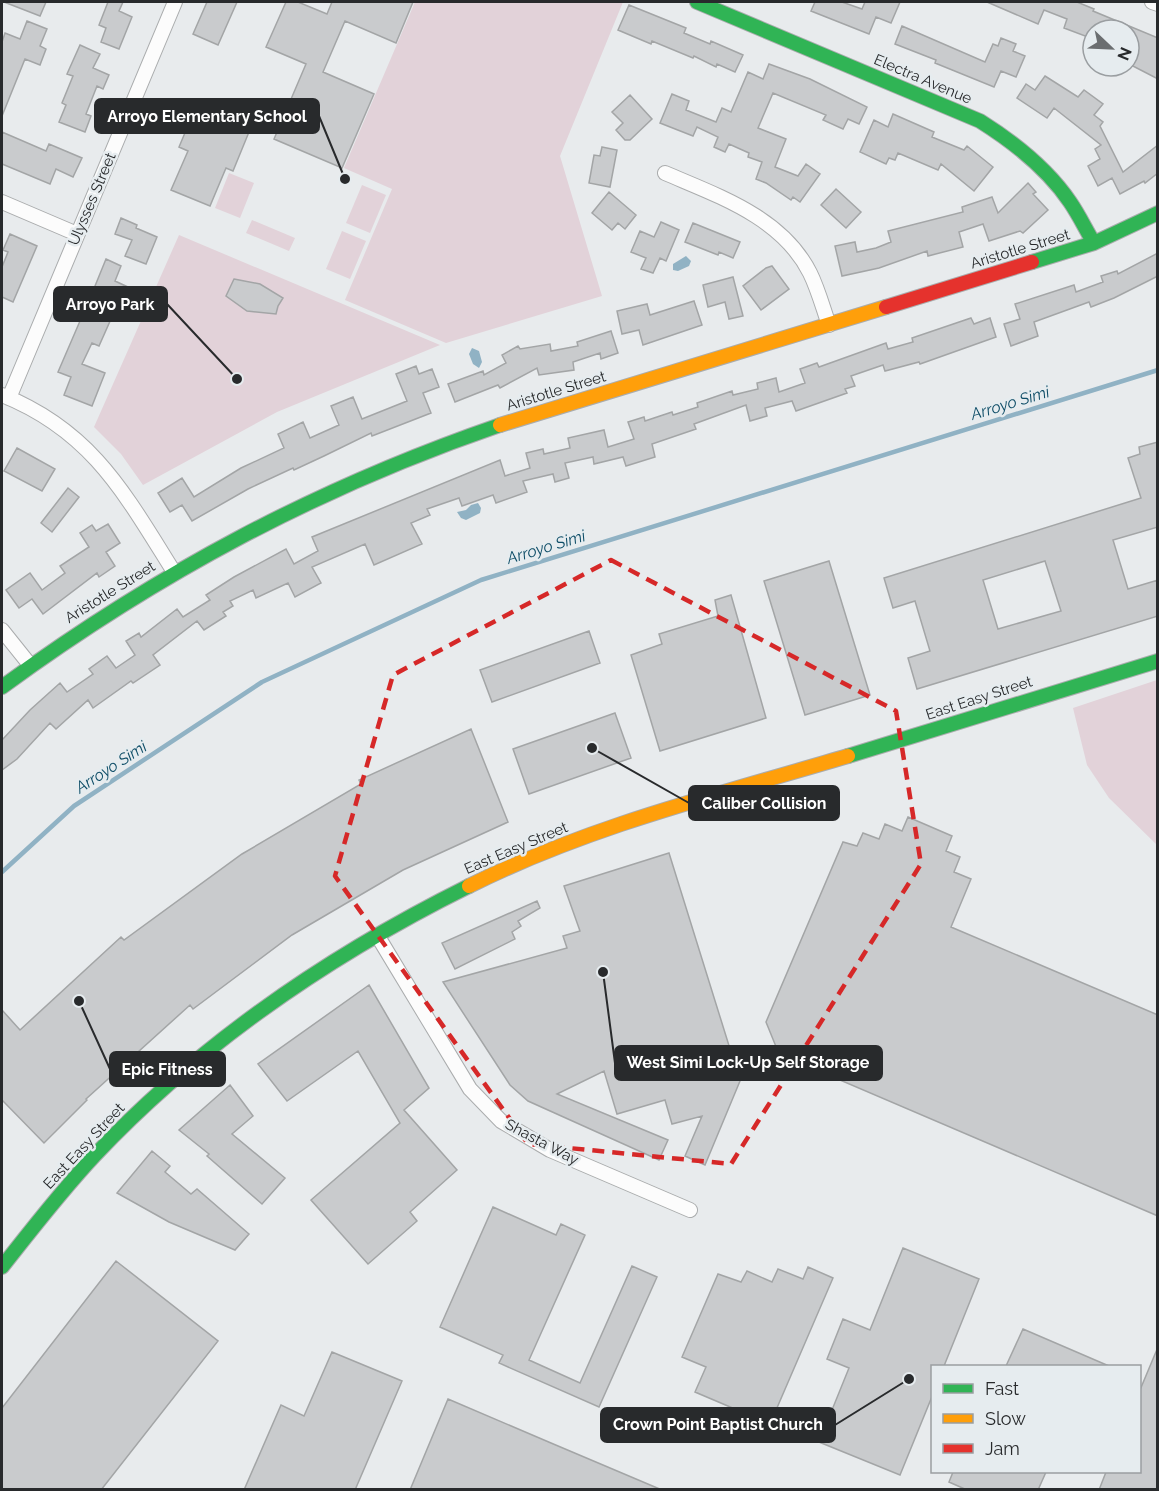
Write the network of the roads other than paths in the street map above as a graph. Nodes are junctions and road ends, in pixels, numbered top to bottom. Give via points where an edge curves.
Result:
1 (175, 2) edge
2 (697, 2) edge
3 (1152, 2) edge
4 (1158, 4) edge
5 (665, 173) dead end
6 (2, 202) edge
7 (1158, 213) edge
8 (77, 234) junction
9 (1094, 243) junction
10 (829, 325) junction
11 (5, 396) edge
12 (174, 572) junction
13 (2, 630) edge
14 (1158, 661) edge
15 (30, 665) junction
16 (2, 687) edge
17 (377, 935) junction
18 (690, 1209) dead end
19 (2, 1267) edge

1 - 8 street, Ulysses Street
2 - 9 street, Electra Avenue via 969,116 1010,139 1042,167
3 - 4 street
5 - 10 street via 732,202 774,230 810,272
6 - 8 street
7 - 9 street, Aristotle Street
8 - 11 street, Ulysses Street
9 - 10 street, Aristotle Street
10 - 12 street, Aristotle Street via 519,419 434,449 297,507
11 - 12 street via 44,416 87,448 123,491
12 - 15 street, Aristotle Street
13 - 15 street
14 - 17 street, East Easy Street via 597,832 482,879
15 - 16 street, Aristotle Street
17 - 18 street, Shasta Way via 470,1089 501,1121 550,1150
17 - 19 street, East Easy Street via 294,986 151,1100 96,1154

